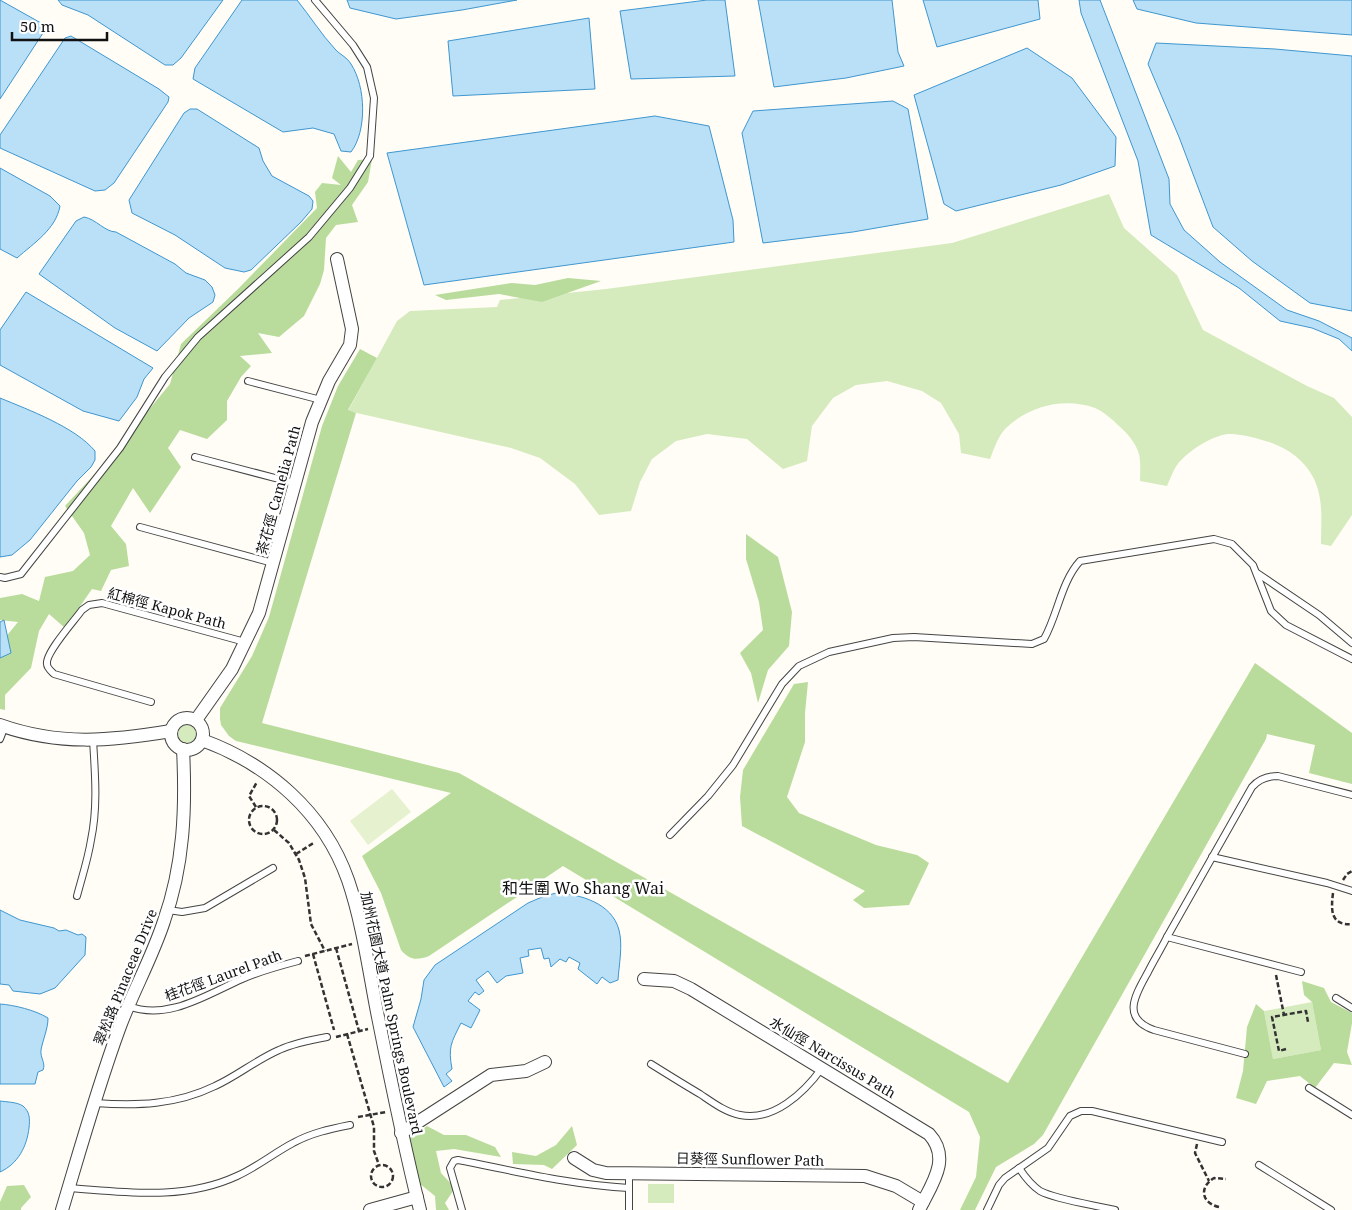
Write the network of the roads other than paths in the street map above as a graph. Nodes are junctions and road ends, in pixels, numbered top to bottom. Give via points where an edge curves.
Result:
1 (315, 0) edge
2 (337, 259) dead end
3 (248, 380) dead end
4 (320, 400) junction
5 (196, 457) dead end
6 (294, 483) junction
7 (140, 527) dead end
8 (273, 563) junction
9 (1256, 572) junction
10 (0, 577) edge
11 (247, 642) junction
12 (1352, 643) edge
13 (1352, 659) edge
14 (151, 702) dead end
15 (196, 720) junction
16 (2, 726) edge
17 (171, 731) junction
18 (0, 739) edge
19 (93, 740) junction
20 (202, 740) junction
21 (182, 750) junction
22 (1352, 795) edge
23 (670, 835) dead end
24 (1212, 857) junction
25 (273, 868) dead end
26 (1352, 891) edge
27 (77, 896) dead end
28 (168, 910) junction
29 (1167, 937) junction
30 (298, 961) dead end
31 (1301, 972) dead end
32 (644, 979) dead end
33 (1336, 998) dead end
34 (128, 1006) junction
35 (1352, 1008) edge
36 (327, 1037) dead end
37 (1245, 1054) dead end
38 (545, 1062) dead end
39 (651, 1064) dead end
40 (822, 1068) junction
41 (1309, 1088) dead end
42 (95, 1103) junction
43 (1352, 1115) edge
44 (350, 1125) dead end
45 (401, 1133) junction
46 (1222, 1142) dead end
47 (574, 1158) dead end
48 (1259, 1165) dead end
49 (1019, 1168) junction
50 (629, 1173) junction
51 (69, 1188) junction
52 (629, 1188) junction
53 (417, 1197) junction
54 (921, 1206) edge
55 (62, 1210) edge
56 (370, 1210) edge
57 (420, 1210) edge
58 (462, 1210) edge
59 (630, 1210) edge
60 (987, 1210) edge
61 (1116, 1210) edge
62 (1331, 1210) edge

1 - 10 lane via 367,67 374,98 370,156 350,188 309,237 198,337 166,378 120,448 21,574
2 - 4 street, 茶花徑 Camelia Path via 352,339
3 - 4 lane
4 - 6 street, 茶花徑 Camelia Path
5 - 6 lane
6 - 8 street, 茶花徑 Camelia Path
7 - 8 lane
8 - 11 street, 茶花徑 Camelia Path
9 - 12 lane via 1319,615
9 - 13 lane via 1271,612 1286,624
9 - 23 lane via 1232,544 1214,539 1080,561 1071,571 1044,639 1032,644 914,637 893,638 829,652 798,666 782,684 733,766
11 - 14 lane, 紅棉徑 Kapok Path via 102,603 89,604 48,655 49,670
11 - 15 street, 茶花徑 Camelia Path
15 - 17 street via 184,718
15 - 20 street via 203,729
16 - 18 lane
16 - 19 street via 47,737
17 - 19 street
17 - 21 street via 173,742
19 - 27 lane via 94,820
20 - 21 street via 194,749
20 - 45 street, 加州花園大道 Palm Springs Boulevard via 242,758 280,783 320,827 340,861 358,917
21 - 28 street, 翠松路 Pinaceae Drive via 184,821 178,872
22 - 24 lane via 1278,776 1262,779 1252,787
24 - 26 lane
24 - 29 lane
25 - 28 lane via 205,908 182,912
28 - 34 street, 翠松路 Pinaceae Drive
29 - 31 lane
29 - 37 lane via 1134,998 1134,1012 1141,1024
30 - 34 lane, 桂花徑 Laurel Path via 255,974 173,1008 149,1012
32 - 40 street, 水仙徑 Narcissus Path via 674,982 691,989
33 - 35 lane
34 - 42 street, 翠松路 Pinaceae Drive
36 - 42 lane via 279,1050 228,1080 184,1098 136,1105
38 - 45 street via 526,1071 491,1075
39 - 40 lane via 730,1112 751,1116 772,1111 795,1097
40 - 54 street, 水仙徑 Narcissus Path via 923,1129 934,1139 940,1162
41 - 43 lane
42 - 51 street, 翠松路 Pinaceae Drive
44 - 51 lane via 314,1133 237,1176 192,1190 144,1194
45 - 53 street, 加州花園大道 Palm Springs Boulevard
46 - 49 lane via 1080,1110 1066,1120 1048,1148
47 - 50 street, 日葵徑 Sunflower Path via 599,1172
48 - 62 lane
49 - 60 lane via 999,1185
49 - 61 lane via 1041,1191
50 - 52 lane
50 - 54 street, 日葵徑 Sunflower Path via 865,1176 896,1186
51 - 55 street, 翠松路 Pinaceae Drive
52 - 58 lane via 586,1184 458,1160 450,1168
52 - 59 lane
53 - 56 street
53 - 57 street, 加州花園大道 Palm Springs Boulevard

